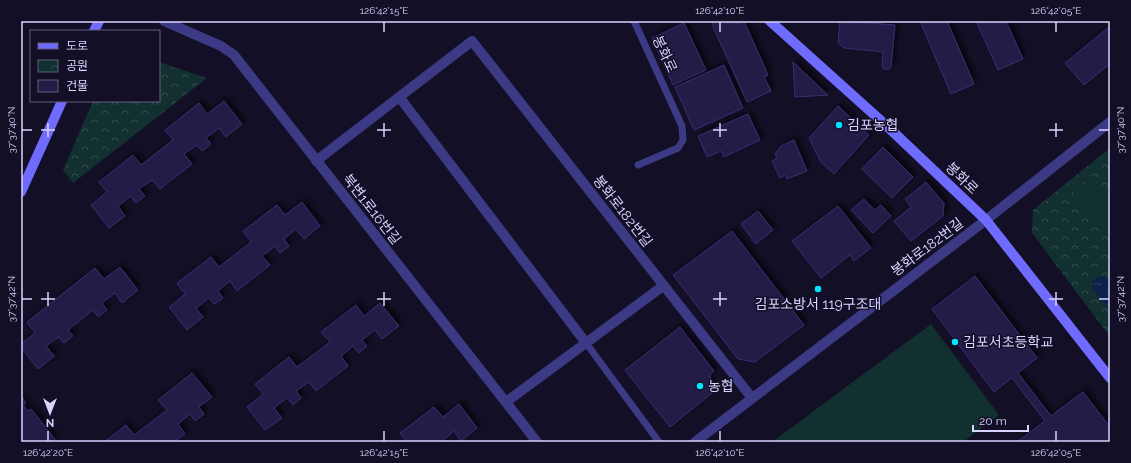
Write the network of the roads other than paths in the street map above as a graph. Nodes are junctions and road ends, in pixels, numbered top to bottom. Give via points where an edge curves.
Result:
1 (99, 21) edge
2 (164, 21) edge
3 (634, 21) edge
4 (770, 21) edge
5 (94, 30) edge
6 (400, 98) junction
7 (62, 102) edge
8 (1110, 122) edge
9 (316, 161) junction
10 (638, 165) dead end
11 (21, 192) edge
12 (986, 220) junction
13 (663, 286) junction
14 (586, 343) junction
15 (1110, 378) edge
16 (752, 398) junction
17 (506, 402) junction
18 (537, 442) edge
19 (659, 442) edge
20 (695, 442) edge

1 - 5 street
2 - 9 street, 북변1로16번길 via 221,46 234,55
3 - 10 lane, 봉화로 via 679,121 683,140 678,148
4 - 12 street, 봉화로
6 - 9 street
6 - 13 street, 봉화로182번길 via 472,41
6 - 14 street
7 - 11 street
8 - 12 street, 봉화로182번길
9 - 17 street, 북변1로16번길
12 - 15 street, 봉화로
12 - 16 street, 봉화로182번길
13 - 14 street
13 - 16 street, 봉화로182번길
14 - 17 street
14 - 19 lane
16 - 20 street, 봉화로182번길
17 - 18 street, 북변1로16번길

